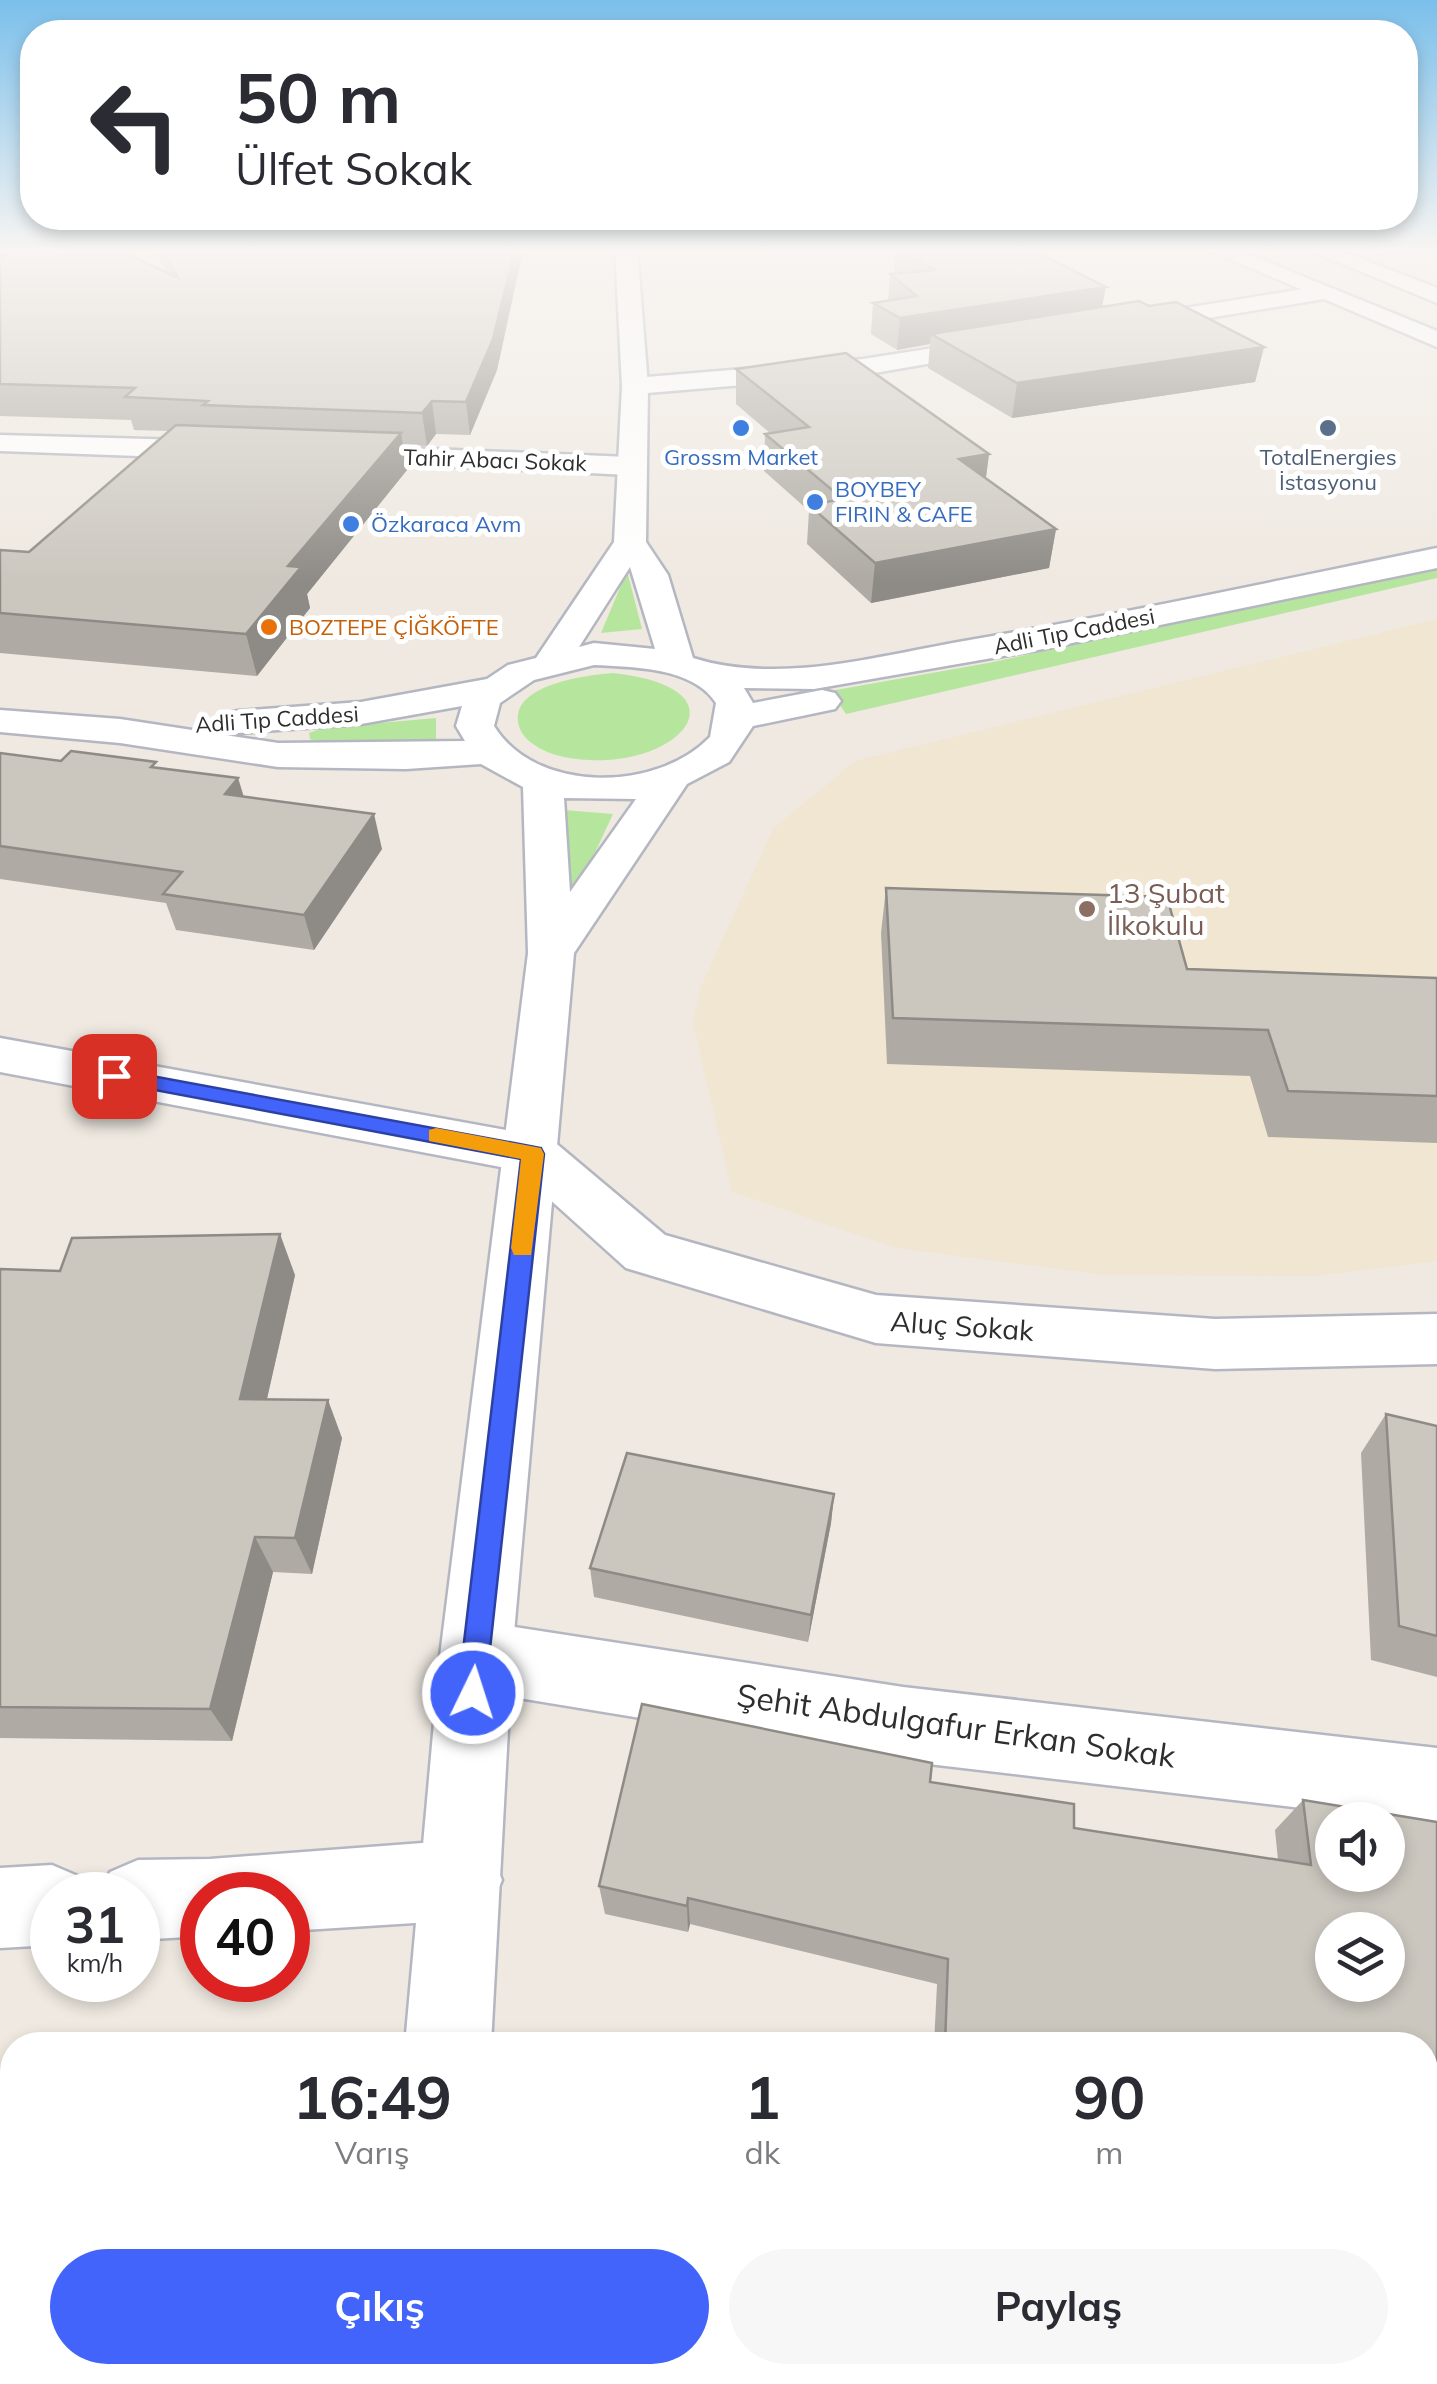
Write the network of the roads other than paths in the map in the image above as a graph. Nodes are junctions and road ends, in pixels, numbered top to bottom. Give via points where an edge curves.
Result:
1 (633, 359) edge
2 (911, 359) edge
3 (635, 386) junction
4 (0, 443) edge
5 (259, 451) edge
6 (298, 452) edge
7 (629, 466) junction
8 (630, 542) junction
9 (1437, 558) edge
10 (1437, 578) edge
11 (552, 661) junction
12 (692, 669) junction
13 (492, 689) junction
14 (737, 718) junction
15 (0, 722) edge
16 (120, 731) junction
17 (484, 752) junction
18 (671, 778) junction
19 (542, 782) junction
20 (551, 953) junction
21 (0, 1055) edge
22 (533, 1154) junction
23 (1437, 1339) edge
24 (476, 1656) junction
25 (1437, 1786) edge
26 (462, 1880) junction
27 (310, 1889) edge
28 (30, 1906) edge
29 (0, 1908) edge
30 (449, 2032) edge

1 - 3 street
2 - 3 street
3 - 7 street
4 - 5 street
6 - 7 street, Tahir Abacı Sokak
7 - 8 street via 636,482
8 - 11 street
8 - 12 street
9 - 12 street, Adli Tıp Caddesi via 814,678
10 - 14 street, Adli Tıp Caddesi
11 - 12 street, Adli Tıp Caddesi via 636,655
11 - 13 street, Adli Tıp Caddesi
12 - 14 street via 730,696
13 - 16 street, Adli Tıp Caddesi via 362,714
13 - 17 street via 476,709 474,730
14 - 18 street via 729,741 706,762
15 - 16 street, Adli Tıp Caddesi
16 - 17 street, Adli Tıp Caddesi via 278,755
17 - 19 street via 507,770
18 - 19 street via 585,789
18 - 20 street
19 - 20 street
20 - 22 street
21 - 22 street
22 - 23 street, Aluç Sokak via 646,1252 876,1319 1214,1344
22 - 24 street
24 - 25 street, Şehit Abdulgafur Erkan Sokak via 903,1724
24 - 26 street
26 - 27 street
26 - 30 street
28 - 29 street

